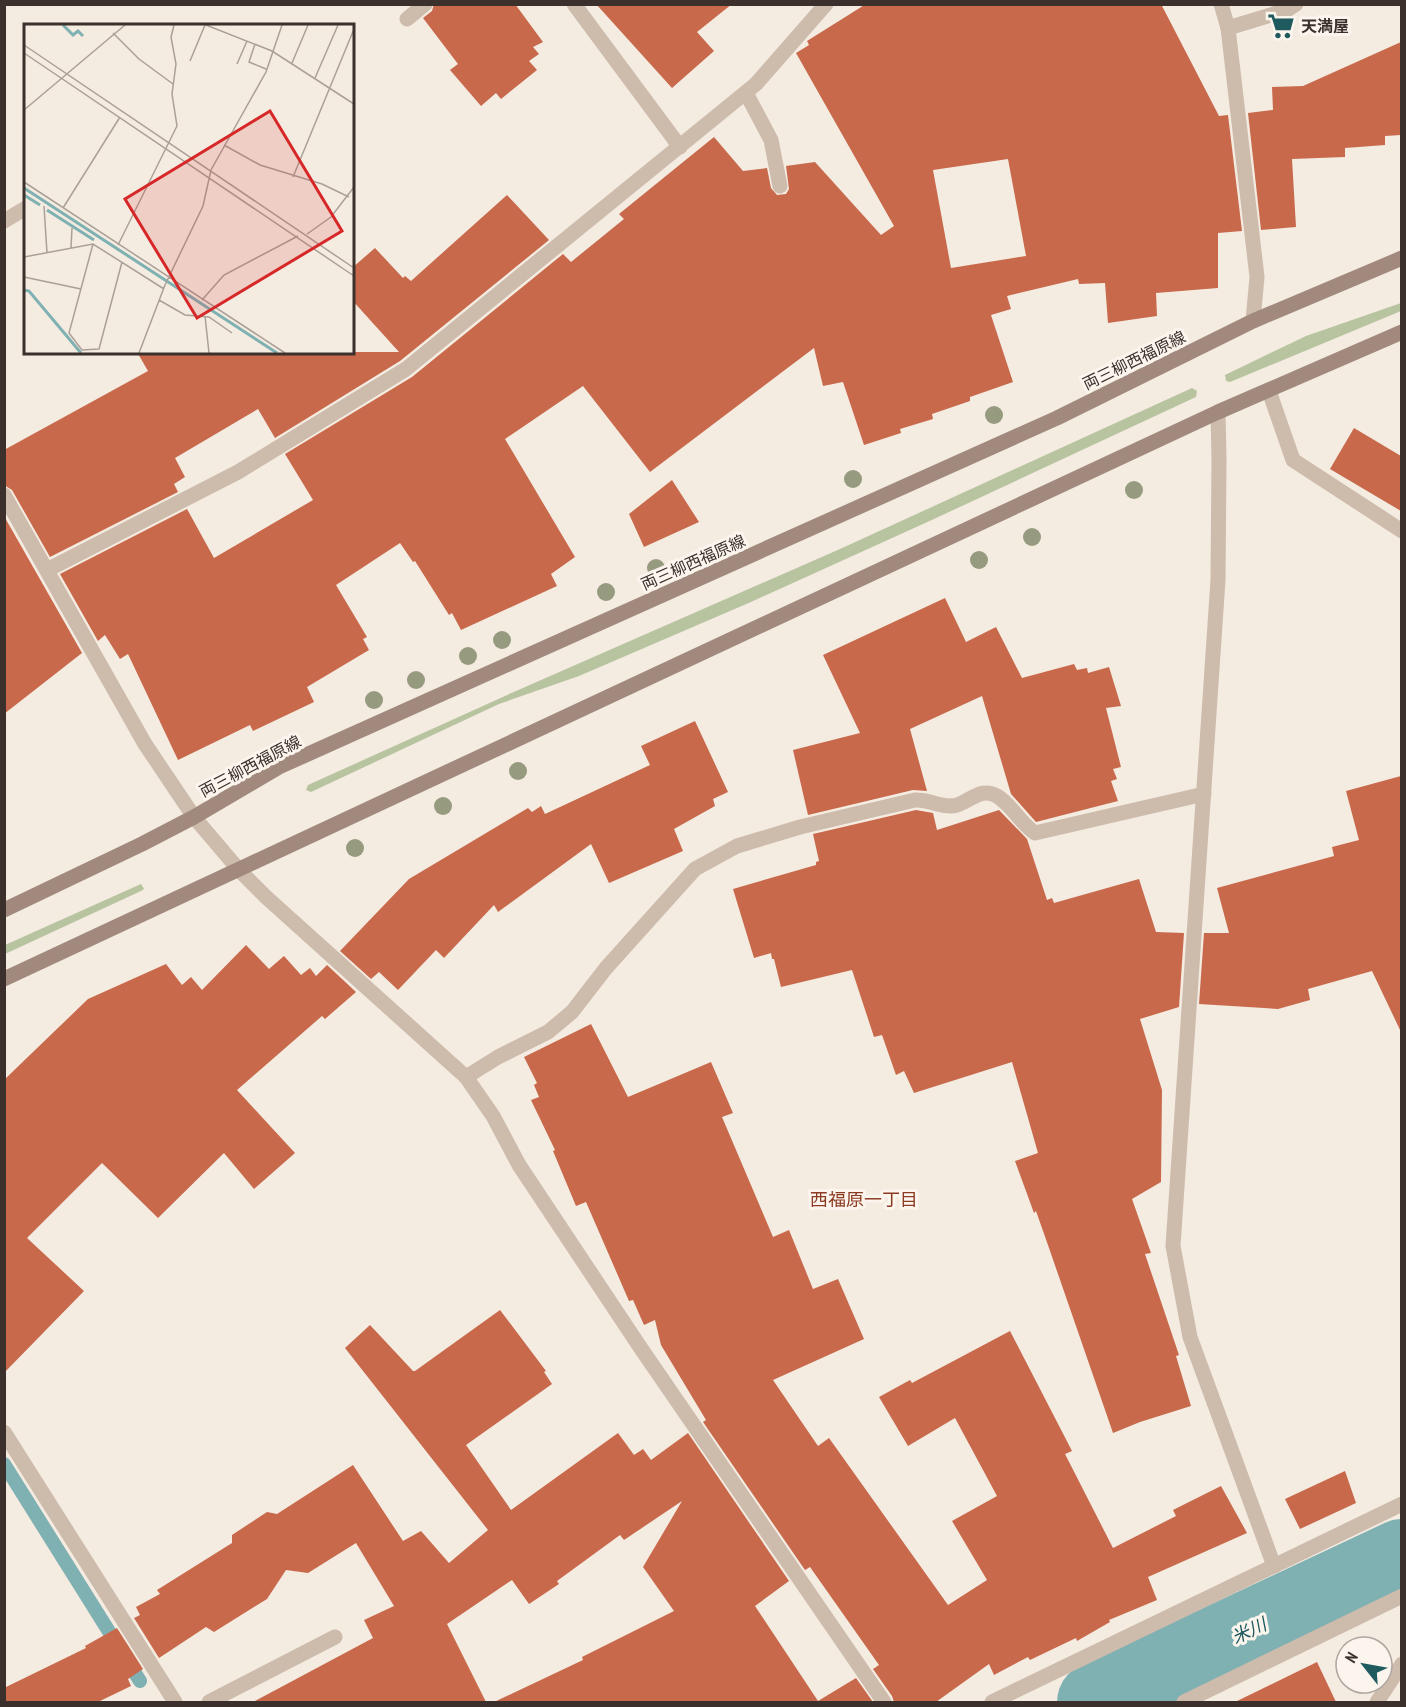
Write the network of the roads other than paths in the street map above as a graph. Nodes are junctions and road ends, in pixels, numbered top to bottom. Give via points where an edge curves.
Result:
1 (425, 4) edge
2 (574, 4) edge
3 (826, 4) edge
4 (1221, 4) edge
5 (1296, 4) edge
6 (407, 19) dead end
7 (1228, 28) junction
8 (746, 93) junction
9 (680, 147) junction
10 (780, 186) dead end
11 (24, 209) edge
12 (4, 221) edge
13 (1401, 258) edge
14 (1254, 321) junction
15 (1401, 332) edge
16 (1269, 391) junction
17 (1218, 412) junction
18 (6, 501) edge
19 (1401, 531) edge
20 (47, 570) junction
21 (1204, 795) junction
22 (194, 817) junction
23 (239, 870) junction
24 (4, 910) edge
25 (4, 979) edge
26 (466, 1077) junction
27 (4, 1432) edge
28 (1401, 1504) edge
29 (1274, 1566) junction
30 (1401, 1596) edge
31 (335, 1637) dead end
32 (1401, 1664) edge
33 (175, 1702) edge
34 (209, 1702) edge
35 (884, 1702) edge
36 (993, 1702) edge
37 (1185, 1702) edge
38 (1377, 1702) edge

1 - 6 street
2 - 9 street
3 - 8 street
4 - 7 street
5 - 7 street
7 - 14 street via 1257,277
8 - 9 street
8 - 10 street via 771,140
9 - 20 street via 405,369 238,472
11 - 12 street
13 - 14 main road, 両三柳西福原線
14 - 22 main road, 両三柳西福原線 via 1058,418 279,767
15 - 16 main road
16 - 17 main road
16 - 19 street via 1293,460
17 - 21 street via 1218,580
17 - 23 main road
18 - 20 street
20 - 22 street via 146,744
21 - 26 street via 1035,833 997,796 981,793 949,806 915,800 737,846 695,869 572,1012 548,1032
21 - 29 street via 1173,1246 1191,1337
22 - 23 street
22 - 24 main road, 両三柳西福原線
23 - 25 main road
23 - 26 street
26 - 35 street via 633,1337
27 - 33 street
28 - 29 street
29 - 36 street
30 - 37 street
31 - 34 street
32 - 38 street

